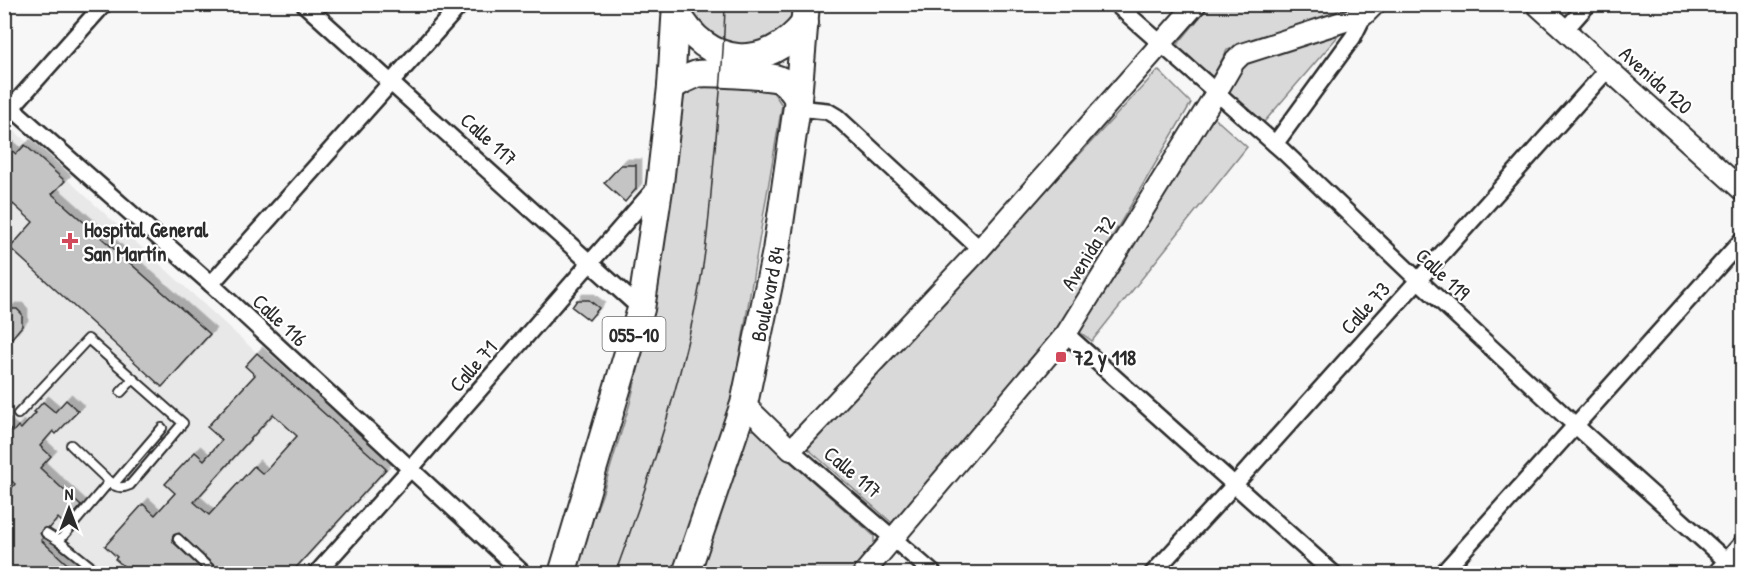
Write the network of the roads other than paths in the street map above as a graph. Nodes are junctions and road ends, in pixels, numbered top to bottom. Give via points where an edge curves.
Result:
1 (104, 4) edge
2 (304, 4) edge
3 (461, 4) edge
4 (1116, 4) edge
5 (1196, 4) edge
6 (1536, 4) edge
7 (1588, 4) edge
8 (676, 8) edge
9 (1370, 10) edge
10 (805, 14) edge
11 (1565, 30) junction
12 (1161, 44) junction
13 (1608, 69) junction
14 (391, 83) junction
15 (671, 87) junction
16 (1216, 93) junction
17 (797, 104) junction
18 (7, 108) edge
19 (1275, 144) junction
20 (660, 183) junction
21 (1743, 190) edge
22 (1743, 240) edge
23 (980, 249) junction
24 (591, 264) junction
25 (1418, 280) junction
26 (211, 284) junction
27 (641, 309) junction
28 (1066, 334) junction
29 (133, 379) junction
30 (121, 392) dead end
31 (744, 404) junction
32 (18, 414) dead end
33 (1576, 426) junction
34 (162, 428) dead end
35 (71, 445) dead end
36 (791, 450) junction
37 (411, 468) junction
38 (111, 483) junction
39 (1235, 484) junction
40 (46, 533) dead end
41 (894, 538) junction
42 (178, 539) dead end
43 (59, 541) junction
44 (1743, 543) edge
45 (1727, 561) junction
46 (98, 573) edge
47 (215, 573) edge
48 (316, 573) edge
49 (524, 573) edge
50 (562, 573) edge
51 (686, 573) edge
52 (863, 573) edge
53 (934, 573) edge
54 (1152, 573) edge
55 (1334, 573) edge
56 (1442, 573) edge
57 (1715, 573) edge
58 (1742, 573) edge

1 - 18 street
2 - 14 street, Calle 117
3 - 14 street
4 - 12 street, Calle 119
5 - 12 street
6 - 11 street, Avenida 120
7 - 11 street
8 - 10 highway via 702,44 740,57 756,56 783,45 795,35
8 - 15 highway, 055-10
9 - 16 street, Avenida 72 via 1242,54
9 - 19 street
10 - 17 highway, Boulevard 84
11 - 13 street, Avenida 120
12 - 16 street, Calle 119
12 - 23 street
13 - 21 street, Avenida 120
13 - 25 street, Calle 73
14 - 24 street, Calle 117
14 - 26 street
15 - 17 highway via 700,73 778,79 789,87
15 - 20 highway, 055-10
16 - 19 street, Calle 119
16 - 28 street, Avenida 72
17 - 23 street via 837,117
17 - 31 highway, Boulevard 84 via 777,251
18 - 26 street, Calle 116
19 - 25 street, Calle 119
20 - 24 street, Calle 71
20 - 27 highway, 055-10
22 - 33 street
23 - 36 street
24 - 27 street, Calle 117
24 - 37 street, Calle 71
25 - 33 street, Calle 119
25 - 39 street, Calle 73
26 - 37 street, Calle 116
27 - 50 highway, 055-10
28 - 39 street
28 - 41 street, Avenida 72
29 - 30 lane
29 - 32 lane via 88,339
29 - 38 lane via 183,423 130,485 118,488
31 - 36 street, Calle 117
31 - 51 highway, Boulevard 84
33 - 45 street, Calle 119
33 - 56 street
34 - 38 lane
35 - 38 lane
36 - 41 street, Calle 117
37 - 48 street, Calle 71
37 - 49 street, Calle 116
38 - 43 lane
39 - 54 street, Calle 73
39 - 55 street
40 - 43 lane
41 - 52 street, Avenida 72
41 - 53 street, Calle 117
42 - 47 lane
43 - 46 lane
44 - 45 street
45 - 57 street
45 - 58 street, Calle 119

